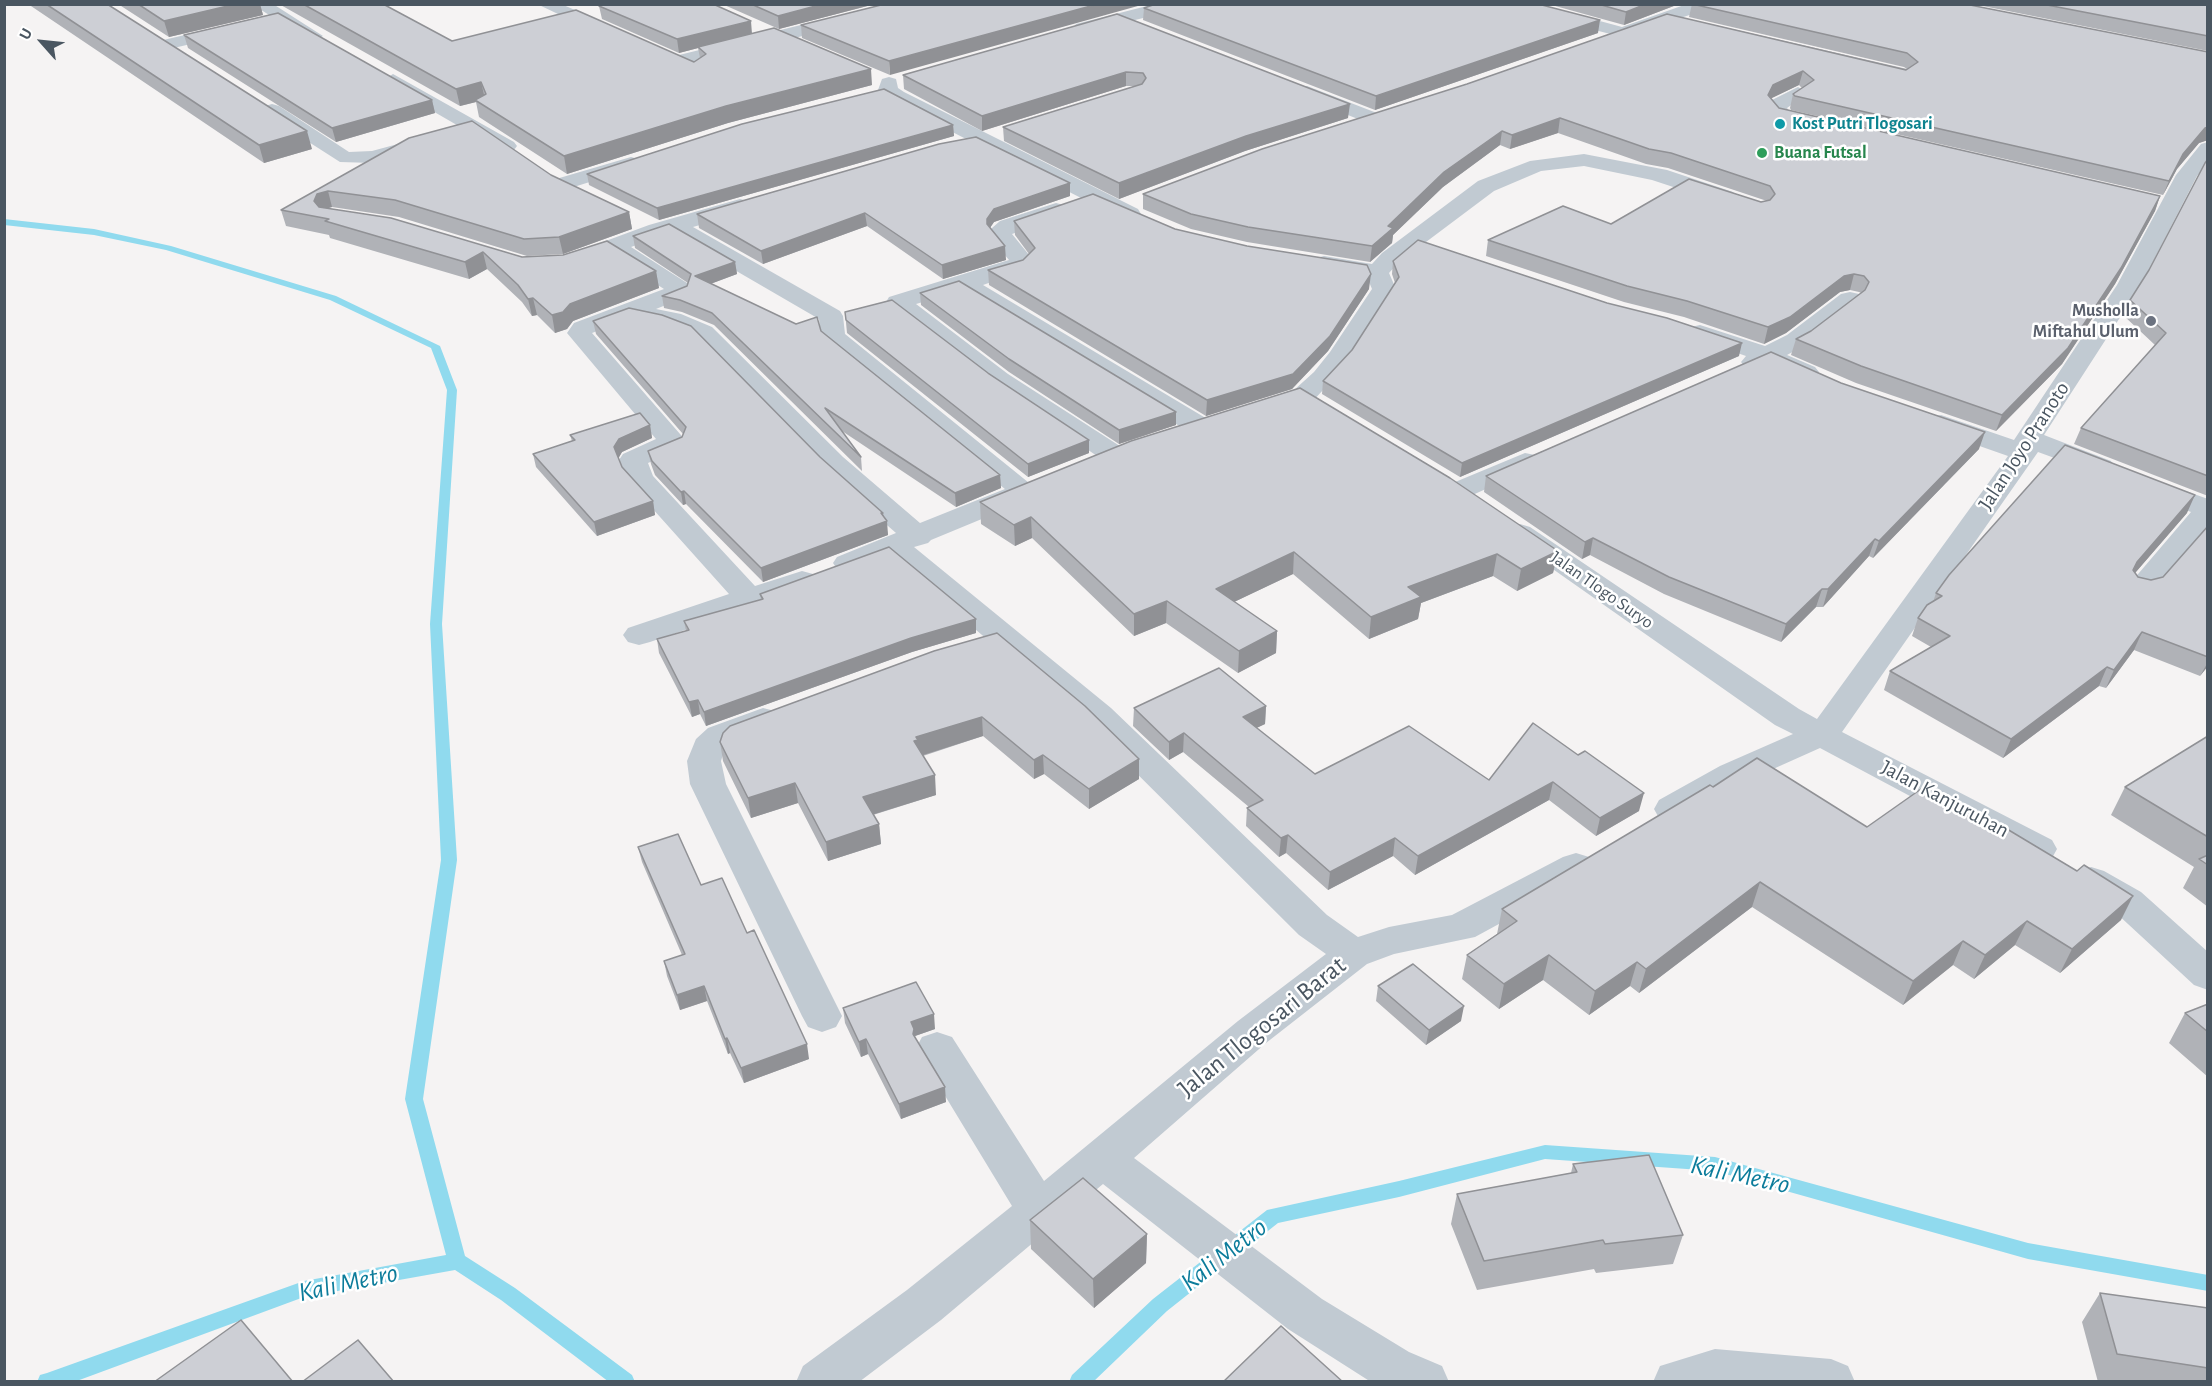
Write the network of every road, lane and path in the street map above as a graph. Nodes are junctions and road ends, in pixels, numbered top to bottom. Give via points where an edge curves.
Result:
1 (544, 4) edge
2 (909, 4) edge
3 (1178, 4) edge
4 (1515, 4) edge
5 (1705, 4) edge
6 (255, 18) edge
7 (1118, 19) junction
8 (1662, 19) junction
9 (749, 24) edge
10 (1696, 27) edge
11 (1152, 32) edge
12 (1622, 32) junction
13 (148, 34) edge
14 (1059, 34) edge
15 (616, 35) edge
16 (779, 36) junction
17 (1593, 43) edge
18 (165, 45) junction
19 (334, 47) edge
20 (809, 49) edge
21 (657, 52) edge
22 (186, 57) edge
23 (678, 61) junction
24 (375, 70) edge
25 (702, 72) edge
26 (884, 83) dead end
27 (1286, 84) edge
28 (1798, 93) edge
29 (256, 100) edge
30 (1396, 112) edge
31 (1375, 118) junction
32 (1347, 127) edge
33 (479, 128) junction
34 (1014, 129) edge
35 (1840, 130) edge
36 (980, 140) junction
37 (947, 146) edge
38 (2208, 148) edge
39 (650, 157) edge
40 (526, 159) edge
41 (545, 172) edge
42 (564, 184) junction
43 (1094, 197) junction
44 (764, 198) edge
45 (595, 200) edge
46 (1747, 204) edge
47 (1143, 211) edge
48 (626, 215) edge
49 (666, 228) junction
50 (614, 247) junction
51 (1306, 260) edge
52 (548, 264) edge
53 (1377, 272) junction
54 (964, 283) junction
55 (1850, 299) edge
56 (865, 310) junction
57 (629, 311) junction
58 (1674, 324) edge
59 (1766, 355) junction
60 (1732, 373) edge
61 (1827, 382) edge
62 (1914, 414) edge
63 (1222, 423) junction
64 (1172, 438) edge
65 (2026, 445) junction
66 (1545, 453) edge
67 (1083, 468) edge
68 (1429, 473) edge
69 (1052, 480) edge
70 (1025, 491) junction
71 (1458, 491) junction
72 (2208, 510) edge
73 (906, 542) junction
74 (2142, 587) edge
75 (750, 599) junction
76 (639, 635) dead end
77 (1006, 636) junction
78 (965, 648) edge
79 (788, 710) edge
80 (1823, 734) junction
81 (1645, 825) edge
82 (1607, 848) edge
83 (1353, 954) junction
84 (2208, 975) edge
85 (822, 1016) dead end
86 (937, 1048) dead end
87 (1103, 1159) junction
88 (1039, 1211) junction
89 (820, 1382) edge
90 (1425, 1382) edge
91 (1677, 1382) edge
92 (1831, 1382) edge

1 - 15 street
2 - 16 street
3 - 7 street
4 - 12 street
5 - 8 street
6 - 18 street
6 - 19 street via 282,18
7 - 11 street
7 - 14 street
8 - 10 street
8 - 12 street
9 - 16 street
12 - 17 street
13 - 18 street
16 - 20 street
16 - 23 street
18 - 22 street
21 - 23 street
23 - 25 street
24 - 33 street
26 - 36 street
27 - 31 street
28 - 35 street via 1779,104 1777,108 1783,116
29 - 33 street via 339,155 360,159
30 - 31 street
31 - 32 street
33 - 40 street
34 - 36 street
36 - 37 street
36 - 43 street
38 - 65 street, Jalan Joyo Pranoto via 2160,204 2129,285
39 - 42 street
41 - 42 street
42 - 45 street
43 - 47 street via 1118,209
43 - 54 street via 1003,229 1001,237 1022,261 1020,264
44 - 49 street
46 - 53 street via 1613,164 1562,161 1514,173 1486,186 1423,244
48 - 49 street
49 - 50 street
49 - 56 street
50 - 52 street via 566,263
50 - 57 street via 680,288 676,294
51 - 53 street
53 - 63 street via 1384,289 1312,403
54 - 56 street
54 - 63 street
55 - 59 street via 1796,340
56 - 67 street via 1128,452
56 - 70 street via 833,337
57 - 73 street via 672,319 703,332
57 - 75 street via 579,333 673,442 637,456 632,463 640,479
58 - 59 street
59 - 60 street
59 - 61 street
62 - 65 street
63 - 64 street
65 - 72 street
65 - 80 street, Jalan Joyo Pranoto
66 - 71 street
68 - 71 street, Jalan Tlogo Suryo
69 - 70 street
70 - 73 street
71 - 80 street, Jalan Tlogo Suryo via 1787,717
72 - 74 street
73 - 75 street
73 - 77 street
75 - 76 street
77 - 78 street
77 - 83 street via 1099,716 1313,925
79 - 85 street via 720,736 708,747 704,761 708,784
80 - 81 street via 1732,774
80 - 84 street, Jalan Kanjuruhan via 2037,848 2128,902
82 - 83 street, Jalan Tlogosari Barat via 1461,927 1389,941
83 - 87 street, Jalan Tlogosari Barat via 1252,1032
86 - 88 street
87 - 88 street, Jalan Tlogosari Barat
87 - 90 street via 1305,1314 1392,1368
88 - 89 street, Jalan Tlogosari Barat via 924,1305
91 - 92 street via 1715,1371

